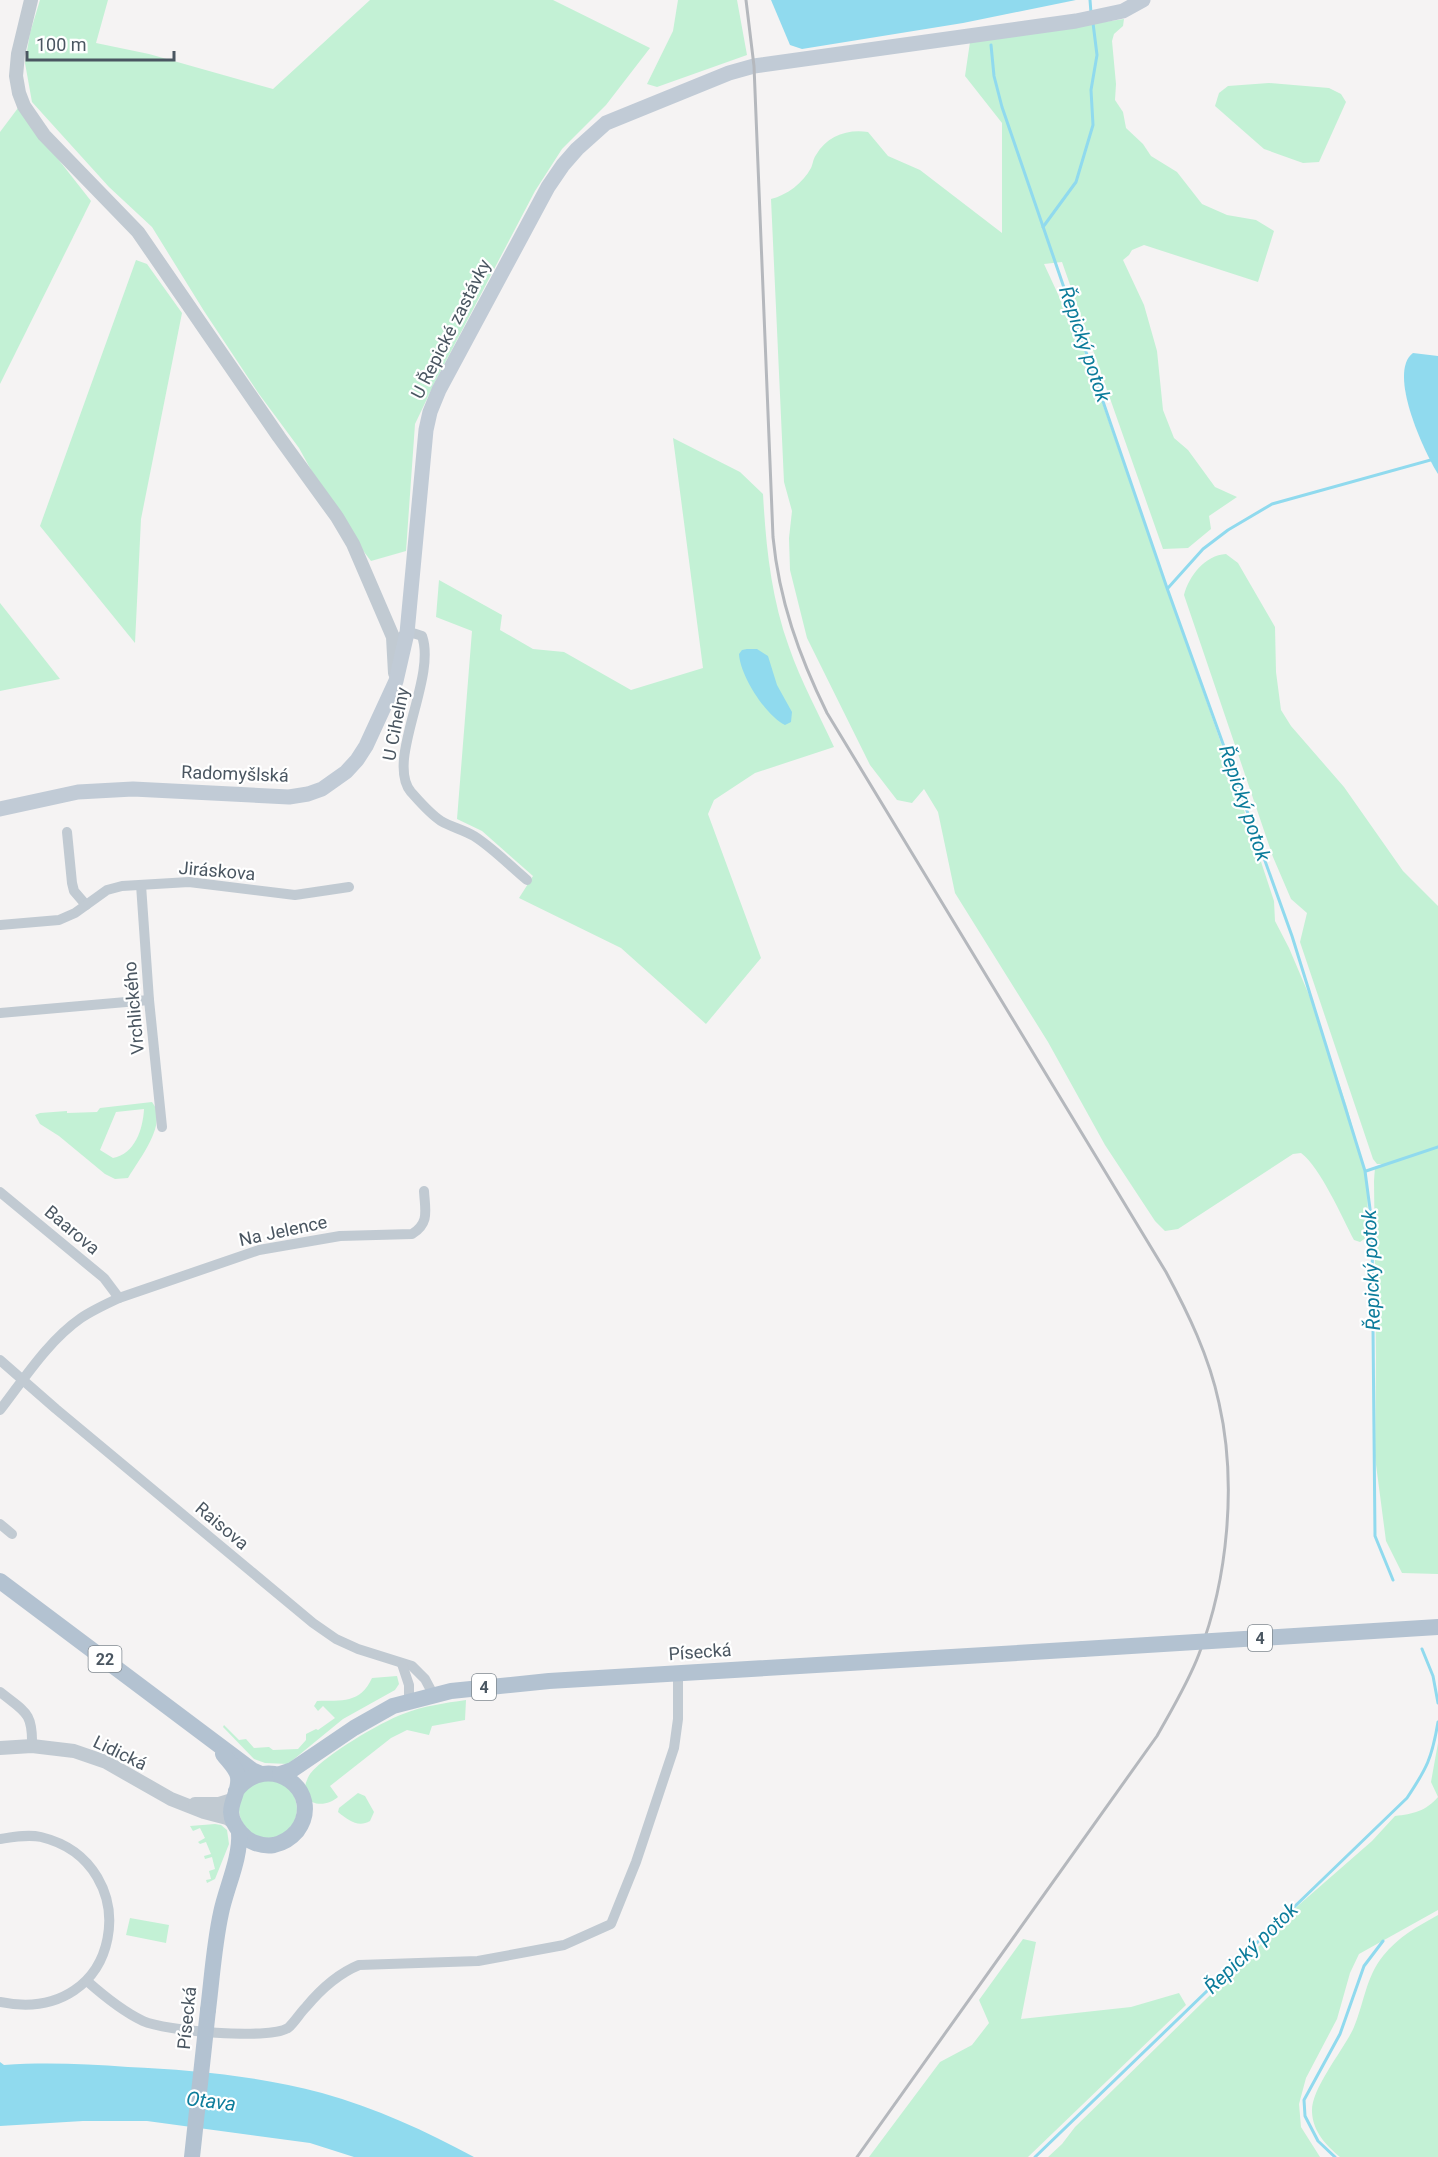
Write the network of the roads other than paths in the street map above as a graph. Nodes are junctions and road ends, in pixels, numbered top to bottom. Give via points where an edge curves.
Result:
1 (31, 0) edge
2 (1143, 0) edge
3 (400, 635) junction
4 (0, 809) edge
5 (67, 832) dead end
6 (527, 880) dead end
7 (141, 885) junction
8 (349, 887) dead end
9 (86, 905) junction
10 (0, 925) edge
11 (149, 1000) junction
12 (0, 1013) edge
13 (162, 1127) dead end
14 (424, 1191) dead end
15 (0, 1192) edge
16 (119, 1298) junction
17 (0, 1360) edge
18 (23, 1379) junction
19 (0, 1410) edge
20 (0, 1524) edge
21 (12, 1534) dead end
22 (0, 1581) edge
23 (1438, 1627) edge
24 (402, 1664) junction
25 (678, 1680) junction
26 (0, 1692) edge
27 (433, 1694) junction
28 (410, 1701) junction
29 (210, 1737) junction
30 (333, 1742) junction
31 (32, 1746) junction
32 (0, 1749) edge
33 (259, 1773) junction
34 (280, 1774) junction
35 (300, 1791) junction
36 (234, 1796) junction
37 (184, 1804) junction
38 (236, 1827) junction
39 (0, 1839) edge
40 (259, 1844) junction
41 (229, 1884) junction
42 (87, 1981) junction
43 (0, 2002) edge
44 (192, 2157) edge

1 - 3 street via 16,76 24,106 44,135 138,232 337,517
2 - 3 main road, U Řepické zastávky via 1123,10 1076,21 745,69 606,123 563,165 538,204 430,412
3 - 4 main road, Radomyšlská via 396,681 357,760 334,782 308,794 289,797 133,789 78,792
3 - 6 street, U Cihelny via 422,636 426,648 403,778 410,791 440,820 474,836
5 - 9 street via 74,891
7 - 8 street, Jiráskova via 189,882 295,895
7 - 9 street, Jiráskova via 114,888
7 - 11 street, Vrchlického
9 - 10 street, Jiráskova via 59,920
11 - 12 street
11 - 13 street, Vrchlického
14 - 16 street, Na Jelence via 425,1220 412,1234 340,1236 260,1250
15 - 16 street, Baarova via 104,1278
16 - 18 street, Na Jelence via 60,1335
17 - 18 street, Raisova
18 - 19 street, Na Jelence
18 - 24 street, Raisova via 313,1623 336,1639
20 - 21 street
22 - 29 main road, 22
23 - 25 main road, Písecká / 4, bridge
24 - 27 street, Raisova via 419,1672
24 - 28 street via 410,1685
25 - 27 main road, Písecká / 4 via 513,1683
25 - 42 street, Písecká via 677,1732 672,1757 611,1923 564,1945 478,1961 359,1965 320,1990 288,2028 266,2033 246,2035 146,2022 123,2010
26 - 31 street via 27,1714
27 - 28 main road, Písecká / 4
28 - 30 main road, Písecká / 4 via 372,1717
29 - 33 main road, 22
29 - 36 main road, 22 via 238,1775
30 - 34 main road, Písecká / 4
30 - 35 main road, Písecká / 4 via 306,1772
31 - 32 street, Lidická
31 - 37 street, Lidická via 74,1751 106,1762 155,1792
33 - 34 main road
33 - 36 main road via 242,1783
34 - 35 main road
35 - 40 main road, 4 via 304,1815 300,1826 283,1842
36 - 37 street, Lidická via 219,1804
36 - 38 main road via 231,1811
37 - 38 street, Lidická
38 - 40 main road via 245,1838
38 - 41 main road, Písecká via 240,1843
39 - 42 street via 39,1836 56,1842 75,1853 100,1882 107,1900 109,1929 102,1955
40 - 41 main road, Písecká via 244,1858
41 - 44 main road, Písecká, bridge via 216,1938
42 - 43 street via 68,1995 43,2005

